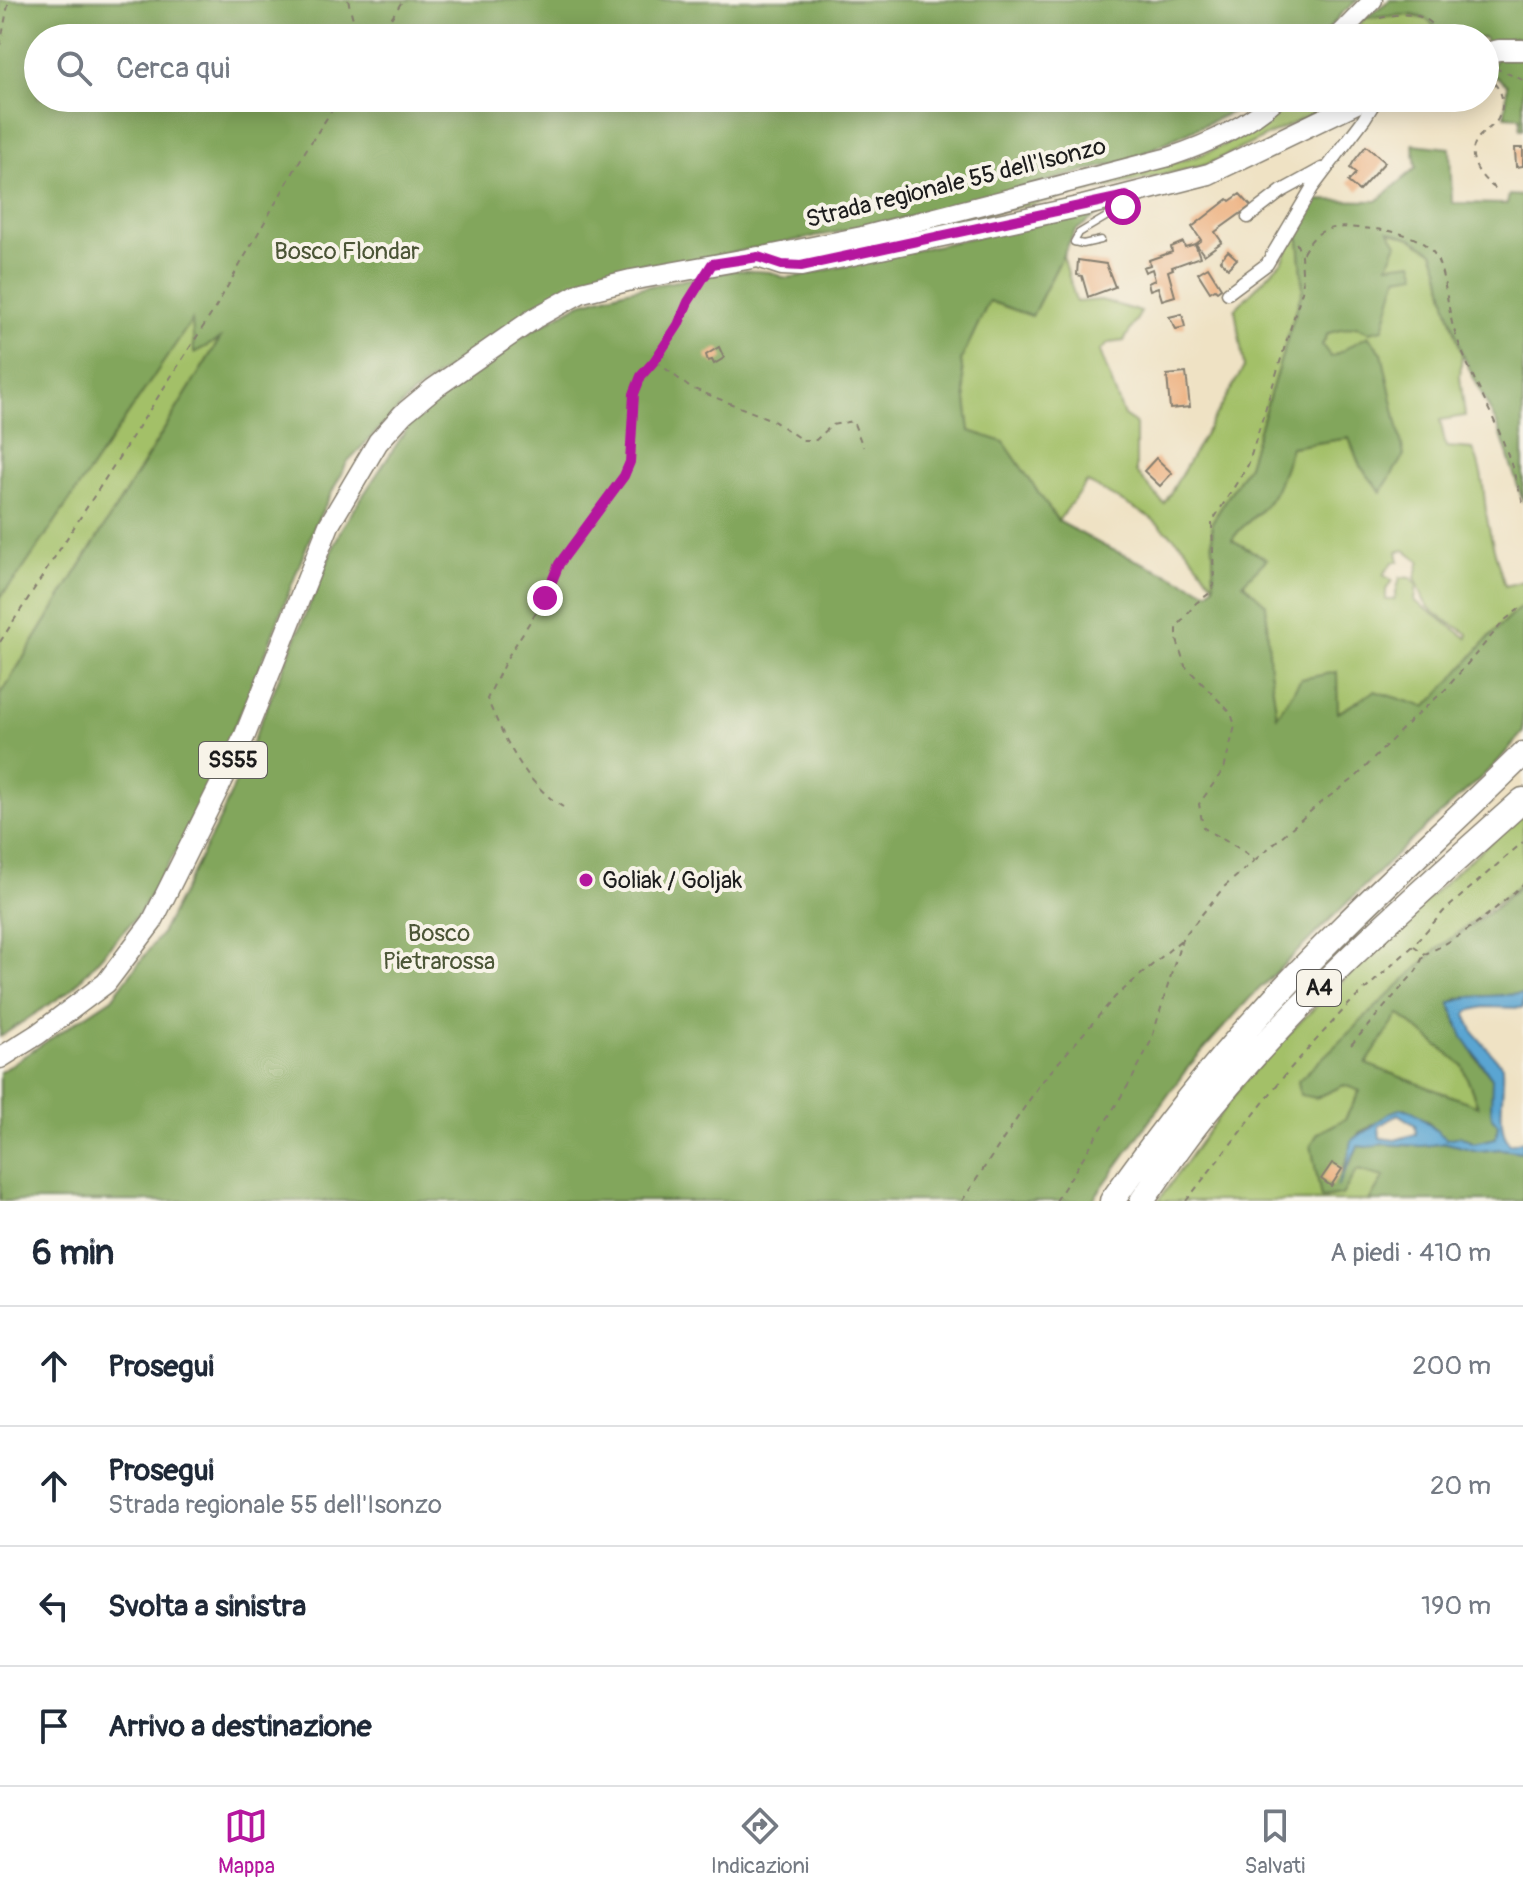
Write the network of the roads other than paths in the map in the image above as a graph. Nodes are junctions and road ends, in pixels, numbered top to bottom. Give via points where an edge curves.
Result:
1 (1375, 9) edge
2 (1355, 24) edge
3 (1499, 50) edge
4 (1523, 50) edge
5 (1259, 112) edge
6 (1338, 112) edge
7 (1367, 112) edge
8 (1329, 165) junction
9 (1126, 196) junction
10 (1248, 217) dead end
11 (1101, 240) dead end
12 (758, 257) junction
13 (1228, 293) dead end
14 (1523, 747) edge
15 (1523, 754) edge
16 (1523, 766) edge
17 (1523, 800) edge
18 (1440, 836) junction
19 (0, 1058) edge
20 (1112, 1201) edge
21 (1142, 1201) edge

1 - 2 main road
3 - 4 main road
5 - 12 main road, Strada regionale 55 dell'Isonzo via 1204,145 1169,157 862,236
6 - 9 main road via 1209,174
7 - 8 street
8 - 10 street
8 - 13 street via 1267,264
9 - 11 lane via 1123,207 1079,233 1074,242
9 - 12 main road via 801,266
12 - 19 main road, Strada regionale 55 dell'Isonzo / SS55 via 582,292 535,318 403,414 378,442 329,525 245,735 152,922 106,983
14 - 18 highway
15 - 18 highway, A4
16 - 18 highway
17 - 21 highway, A4 via 1345,961 1279,1029 1216,1099
18 - 20 highway, A4 via 1260,1012 1199,1082

